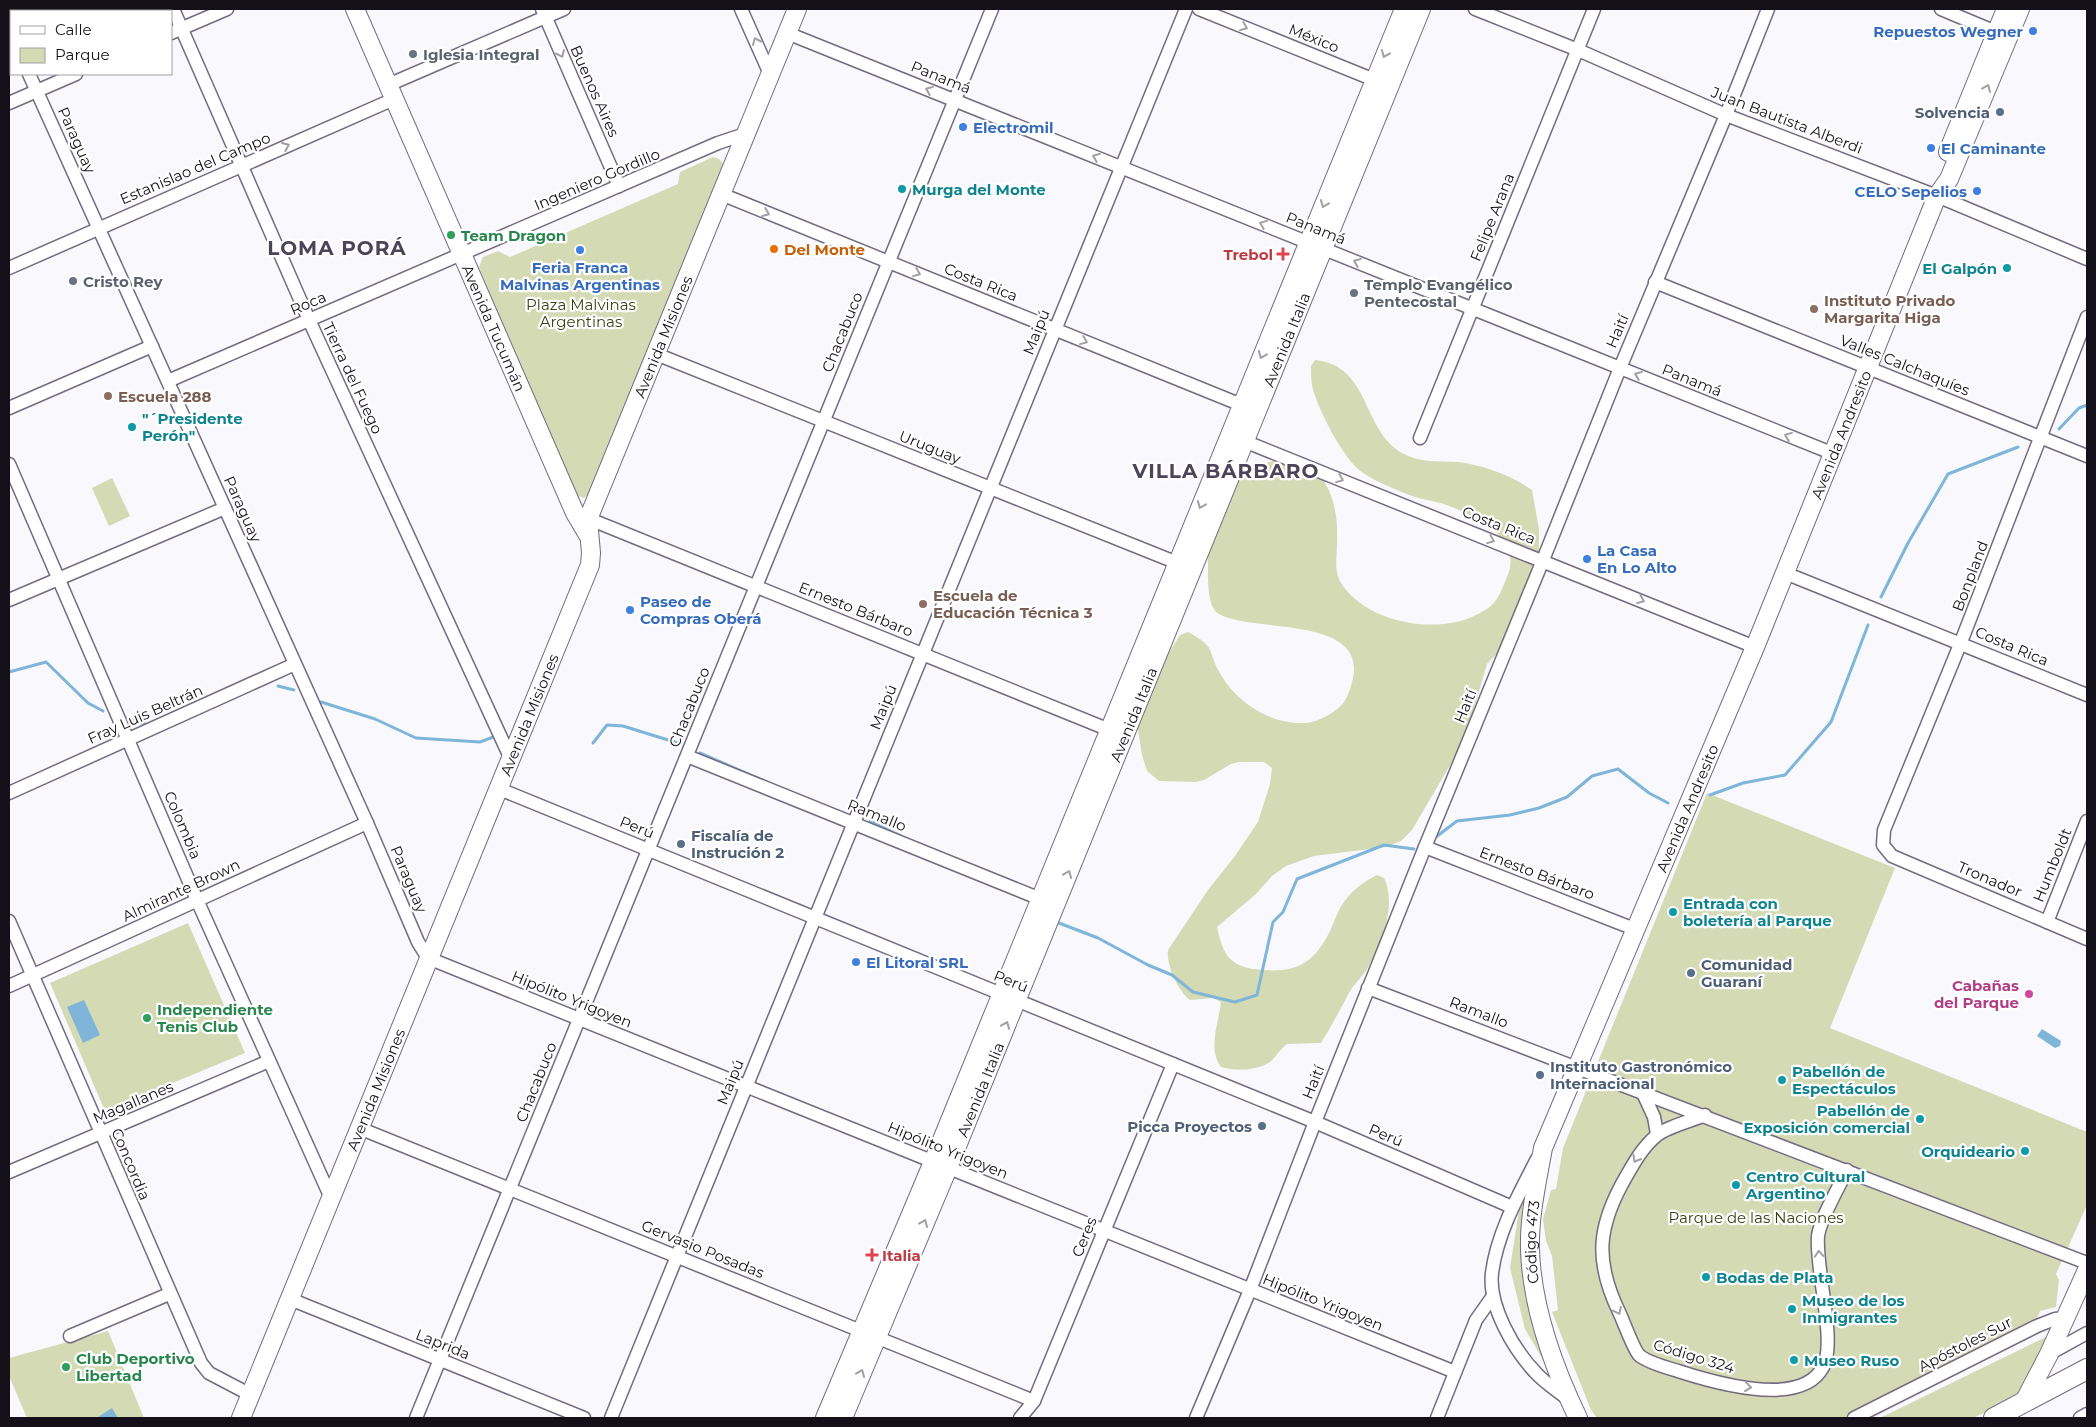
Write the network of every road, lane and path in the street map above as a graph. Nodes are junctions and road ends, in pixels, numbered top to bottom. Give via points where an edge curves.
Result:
1 (173, 9) edge
2 (227, 9) edge
3 (355, 9) edge
4 (564, 9) edge
5 (741, 9) edge
6 (797, 9) edge
7 (992, 9) edge
8 (1186, 9) edge
9 (1199, 9) edge
10 (1404, 9) edge
11 (1421, 9) edge
12 (1475, 9) edge
13 (1594, 9) edge
14 (1768, 9) edge
15 (1940, 9) edge
16 (2006, 9) edge
17 (2020, 9) edge
18 (544, 13) edge
19 (176, 31) edge
20 (787, 33) junction
21 (2002, 34) junction
22 (1578, 50) junction
23 (770, 74) junction
24 (29, 75) edge
25 (74, 75) edge
26 (1382, 83) junction
27 (37, 91) junction
28 (391, 92) junction
29 (955, 100) junction
30 (9, 103) edge
31 (1726, 115) junction
32 (746, 134) junction
33 (242, 165) junction
34 (1121, 167) junction
35 (619, 186) junction
36 (721, 194) junction
37 (1937, 196) junction
38 (98, 227) junction
39 (1316, 246) junction
40 (462, 254) junction
41 (2087, 259) edge
42 (889, 262) junction
43 (9, 268) edge
44 (1656, 282) junction
45 (1473, 309) junction
46 (2087, 318) edge
47 (309, 320) junction
48 (1055, 329) junction
49 (152, 346) junction
50 (656, 354) junction
51 (1620, 368) junction
52 (1867, 368) junction
53 (168, 381) junction
54 (9, 408) edge
55 (1249, 408) junction
56 (823, 422) junction
57 (1237, 438) junction
58 (1420, 438) dead end
59 (2041, 438) junction
60 (1834, 454) junction
61 (2087, 456) edge
62 (9, 464) edge
63 (990, 489) junction
64 (225, 508) junction
65 (584, 523) junction
66 (1543, 560) junction
67 (1185, 566) junction
68 (1786, 573) junction
69 (58, 579) junction
70 (756, 587) junction
71 (9, 600) edge
72 (1961, 642) junction
73 (1755, 647) junction
74 (923, 654) junction
75 (295, 664) junction
76 (2087, 695) edge
77 (1117, 733) junction
78 (128, 739) junction
79 (687, 756) junction
80 (510, 757) junction
81 (497, 788) junction
82 (9, 793) edge
83 (2087, 820) edge
84 (367, 823) junction
85 (854, 824) junction
86 (1883, 845) joint
87 (1425, 847) junction
88 (649, 850) junction
89 (197, 900) junction
90 (1048, 902) junction
91 (815, 918) junction
92 (9, 921) edge
93 (2047, 922) junction
94 (1637, 930) junction
95 (2087, 939) edge
96 (428, 958) junction
97 (32, 976) junction
98 (9, 986) edge
99 (1368, 988) junction
100 (1009, 997) junction
101 (579, 1019) junction
102 (269, 1061) junction
103 (1173, 1064) junction
104 (1578, 1067) junction
105 (746, 1087) junction
106 (1642, 1091) junction
107 (1704, 1115) junction
108 (1315, 1122) junction
109 (359, 1128) junction
110 (100, 1134) junction
111 (1657, 1134) junction
112 (1543, 1148) junction
113 (940, 1165) junction
114 (1846, 1170) junction
115 (9, 1172) edge
116 (510, 1189) junction
117 (331, 1198) junction
118 (1512, 1207) junction
119 (1104, 1231) junction
120 (677, 1256) junction
121 (2087, 1263) edge
122 (2087, 1270) edge
123 (1250, 1290) junction
124 (169, 1294) junction
125 (1493, 1296) junction
126 (290, 1299) junction
127 (2066, 1318) junction
128 (2087, 1333) edge
129 (869, 1334) junction
130 (70, 1336) dead end
131 (2049, 1354) junction
132 (440, 1360) junction
133 (2087, 1369) edge
134 (1455, 1372) junction
135 (251, 1395) junction
136 (1569, 1400) junction
137 (1034, 1401) junction
138 (2021, 1410) edge
139 (2087, 1414) edge
140 (241, 1418) edge
141 (416, 1418) edge
142 (584, 1418) edge
143 (611, 1418) edge
144 (825, 1418) edge
145 (843, 1418) edge
146 (1020, 1418) edge
147 (1196, 1418) edge
148 (1437, 1418) edge
149 (1578, 1418) edge
150 (1854, 1418) edge
151 (1994, 1418) edge
152 (2080, 1418) edge

1 - 19 street, Tierra del Fuego
2 - 19 street
3 - 28 main road, Avenida Tucumán
4 - 18 street, Estanislao del Campo
23 -> 5 street
6 - 20 main road, Avenida Misiones
7 - 29 street, Chacabuco
8 - 34 street, Maipú
9 -> 26 street, México
10 -> 26 main road, Avenida Italia
11 - 26 main road, Avenida Italia
12 - 22 street, Juan Bautista Alberdi
13 - 22 street, Felipe Arana
14 - 31 street, Haití
15 - 21 street
16 - 21 main road, Avenida Andresito
17 - 21 main road, Avenida Andresito
18 - 28 street, Estanislao del Campo
18 -> 35 street, Buenos Aires
19 - 33 street, Tierra del Fuego
20 - 23 main road, Avenida Misiones
29 -> 20 street, Panamá
21 - 37 main road, Avenida Andresito via 1938,176
22 - 31 street, Juan Bautista Alberdi
22 - 45 street, Felipe Arana
23 - 32 main road, Avenida Misiones
24 - 27 street, Paraguay
25 - 27 street
26 - 39 main road, Avenida Italia
27 - 30 street
27 - 38 street, Paraguay
33 -> 28 street, Estanislao del Campo
28 - 40 main road, Avenida Tucumán
34 -> 29 street, Panamá
29 - 42 street, Chacabuco
31 - 37 street, Juan Bautista Alberdi
31 - 44 street, Haití
32 - 35 street, Ingeniero Gordillo
32 - 36 main road, Avenida Misiones
33 - 38 street, Estanislao del Campo
33 - 47 street, Tierra del Fuego
39 -> 34 street, Panamá
34 - 48 street, Maipú
35 - 40 street, Ingeniero Gordillo
36 -> 42 street, Costa Rica
36 - 50 main road, Avenida Misiones
37 - 41 street, Juan Bautista Alberdi
37 - 52 main road, Avenida Andresito
38 - 43 street, Estanislao del Campo
38 - 49 street, Paraguay
45 -> 39 street, Panamá
39 - 55 main road, Avenida Italia
40 - 47 street, Roca
40 - 65 main road, Avenida Tucumán
42 -> 48 street, Costa Rica
42 - 56 street, Chacabuco
44 - 51 street, Haití
44 - 52 street, Valles Calchaquíes
45 - 51 street, Panamá
45 - 58 street, Felipe Arana
46 - 59 street, Bonpland
47 - 53 street, Roca
47 - 80 street, Tierra del Fuego
48 -> 55 street, Costa Rica
48 - 63 street, Maipú
49 - 53 street, Paraguay
49 - 54 street
50 - 56 street, Uruguay
50 - 65 main road, Avenida Misiones
60 -> 51 street, Panamá
51 - 66 street, Haití
52 - 59 street, Valles Calchaquíes
52 - 60 main road, Avenida Andresito
53 - 64 street, Paraguay
55 - 57 main road, Avenida Italia
56 - 63 street, Uruguay
56 - 70 street, Chacabuco
57 -> 66 street, Costa Rica
57 - 67 main road, Avenida Italia
59 - 61 street, Valles Calchaquíes
59 - 72 street, Bonpland
60 - 68 main road, Avenida Andresito
62 - 69 street, Colombia
63 - 67 street, Uruguay
63 - 74 street, Maipú
64 - 69 street
64 - 75 street, Paraguay
65 - 70 street, Ernesto Bárbaro
65 - 80 main road, Avenida Misiones via 591,553 590,565
66 -> 73 street, Costa Rica
66 - 87 street, Haití
67 - 77 main road, Avenida Italia
68 - 72 street, Costa Rica
68 - 73 main road, Avenida Andresito
69 - 71 street
69 - 78 street, Colombia
70 - 74 street, Ernesto Bárbaro
70 - 79 street, Chacabuco
72 - 76 street, Costa Rica
72 - 86 street, Bonpland via 1884,830
73 - 94 main road, Avenida Andresito
74 - 77 street, Ernesto Bárbaro
74 - 85 street, Maipú
75 - 78 street, Fray Luis Beltrán
75 - 84 street, Paraguay
77 - 90 main road, Avenida Italia
78 - 82 street, Fray Luis Beltrán
78 - 89 street, Colombia
79 - 85 street, Ramallo
79 - 88 street, Chacabuco
80 - 81 main road, Avenida Misiones
81 - 88 street, Perú
81 - 96 main road, Avenida Misiones
83 - 93 street, Humboldt
84 - 89 street, Almirante Brown
84 - 96 street, Paraguay via 418,942
85 - 90 street, Ramallo
85 - 91 street, Maipú
86 - 93 street, Tronador via 1892,856
87 - 94 street, Ernesto Bárbaro
87 - 99 street, Haití
88 - 91 street, Perú
88 - 101 street, Chacabuco
89 - 97 street, Almirante Brown
89 - 102 street, Colombia
90 - 100 main road, Avenida Italia
91 - 100 street, Perú
91 - 105 street, Maipú
92 - 97 street, Concordia
93 - 95 street, Tronador
94 - 104 main road, Avenida Andresito
96 - 101 street, Hipólito Yrigoyen
96 - 109 main road, Avenida Misiones
97 - 98 street, Almirante Brown
97 - 110 street, Concordia
99 - 104 street, Ramallo
99 - 108 street, Haití
100 - 103 street, Perú
100 - 113 main road, Avenida Italia
101 - 105 street, Hipólito Yrigoyen
101 - 116 street, Chacabuco
102 - 110 street, Magallanes
102 - 117 street, Colombia
103 - 108 street, Perú
103 - 119 street, Ceres
104 - 106 street
104 - 112 main road, Avenida Andresito
105 - 113 street, Hipólito Yrigoyen
105 - 120 street, Maipú
106 - 107 street
106 - 111 street via 1654,1117
107 - 111 street, Código 324
107 - 114 street
108 - 118 street, Perú
108 - 123 street, Haití
109 - 116 street, Gervasio Posadas
109 - 117 main road, Avenida Misiones
110 - 115 street, Magallanes
110 - 124 street, Concordia
111 -> 114 street, Código 324 via 1640,1151 1616,1194 1603,1228 1602,1263 1611,1295 1639,1355 1674,1370 1741,1387 1771,1390 1793,1387 1813,1380 1824,1366 1828,1342 1818,1235
112 - 118 street, Avenida Andresito
112 - 136 main road, Código 473 via 1531,1218 1533,1286 1539,1320
113 - 119 street, Hipólito Yrigoyen
113 - 129 main road, Avenida Italia
114 - 121 street
116 - 120 street, Gervasio Posadas
116 - 132 street, Chacabuco
117 - 126 main road, Avenida Misiones
118 - 125 street, Avenida Andresito via 1492,1275
119 - 123 street, Hipólito Yrigoyen
119 - 137 street, Ceres
120 - 129 street, Gervasio Posadas
120 - 143 street, Maipú
122 - 127 main road
123 - 134 street, Hipólito Yrigoyen
123 - 147 street, Haití
124 - 130 street
124 - 135 street, Concordia via 201,1364 209,1373
125 - 134 street via 1476,1320
125 - 136 street via 1512,1342 1536,1374
126 - 132 street, Laprida
126 - 135 main road, Avenida Misiones
127 - 131 main road
127 - 150 street, Apóstoles Sur via 2037,1326
128 - 131 street
129 - 137 street, Gervasio Posadas
129 - 144 main road, Avenida Italia
145 -> 129 main road, Avenida Italia
131 - 138 main road
132 - 141 street, Chacabuco
132 - 142 street, Laprida
133 - 138 highway
134 - 148 street
135 - 140 main road, Avenida Misiones
136 - 149 main road, Código 473
137 - 146 street, Ceres
138 - 151 highway
139 - 152 street

